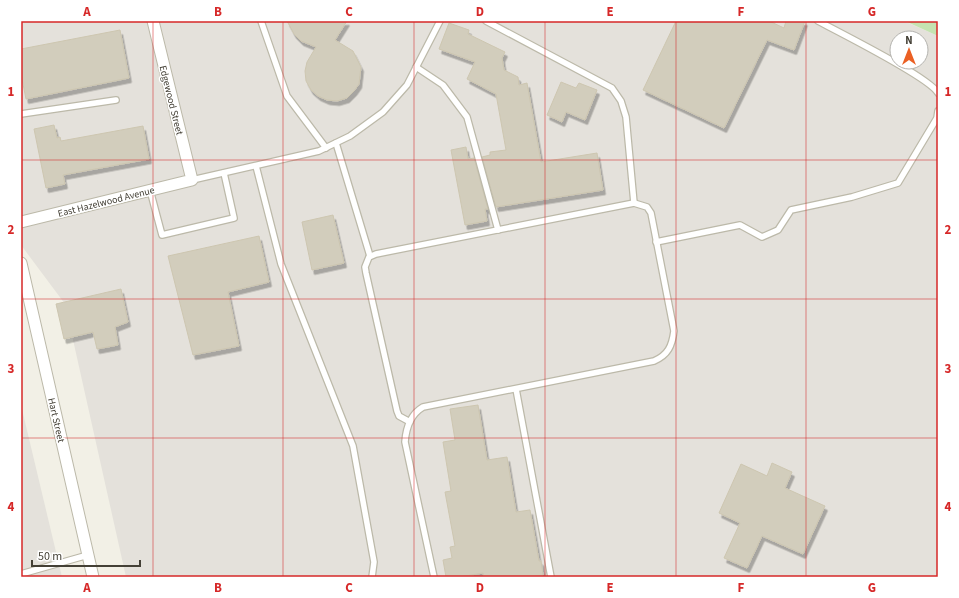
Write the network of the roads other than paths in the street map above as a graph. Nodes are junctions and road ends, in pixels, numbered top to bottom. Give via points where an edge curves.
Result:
1 (153, 21) edge
2 (261, 21) edge
3 (440, 21) edge
4 (486, 21) edge
5 (818, 21) edge
6 (416, 68) junction
7 (938, 93) edge
8 (116, 100) dead end
9 (938, 111) edge
10 (21, 114) edge
11 (336, 143) junction
12 (326, 148) junction
13 (256, 166) junction
14 (224, 172) junction
15 (192, 180) junction
16 (150, 190) junction
17 (634, 203) junction
18 (21, 222) edge
19 (498, 230) junction
20 (656, 242) junction
21 (370, 256) junction
22 (21, 263) edge
23 (24, 283) edge
24 (516, 389) junction
25 (410, 422) junction
26 (88, 555) junction
27 (21, 574) edge
28 (93, 577) edge
29 (372, 577) edge
30 (434, 577) edge
31 (551, 577) edge

1 - 15 street, Edgewood Street
2 - 12 lane via 287,96
3 - 6 lane
4 - 17 lane via 612,88 621,101 626,117
5 - 7 lane via 914,74 935,87
6 - 11 lane via 407,85 383,112
6 - 19 lane via 443,85 467,117
8 - 10 lane
9 - 20 lane via 937,118 898,183 852,197 791,210 778,230 762,237 740,225
11 - 12 lane
11 - 21 lane
12 - 13 lane
13 - 14 lane
13 - 29 lane via 281,264 353,446 374,562
14 - 15 lane
14 - 16 lane via 234,218 162,235
15 - 16 street, East Hazelwood Avenue
16 - 18 street, East Hazelwood Avenue
17 - 19 lane
17 - 20 lane via 647,208 651,213
19 - 21 lane
20 - 24 lane via 674,331 668,352 654,361
21 - 25 lane via 365,267 397,411 399,416
22 - 23 street, Hart Street
23 - 26 street, Hart Street
24 - 25 lane via 423,407
24 - 31 lane
25 - 30 lane via 405,442
26 - 27 lane
26 - 28 street, Hart Street

